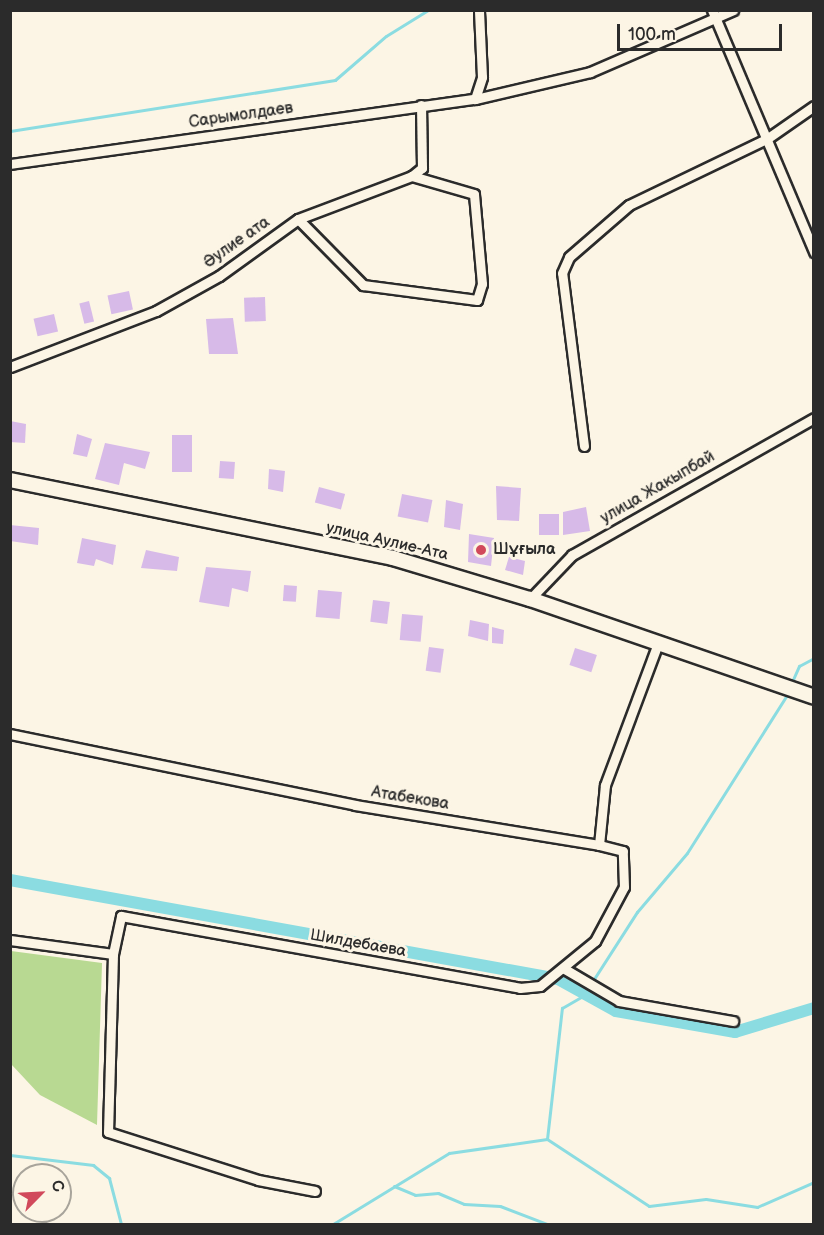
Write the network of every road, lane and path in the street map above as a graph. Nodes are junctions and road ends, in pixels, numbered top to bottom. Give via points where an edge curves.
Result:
1 (479, 10) edge
2 (712, 10) edge
3 (733, 10) edge
4 (716, 20) junction
5 (475, 99) junction
6 (420, 105) junction
7 (813, 106) edge
8 (768, 138) junction
9 (10, 164) edge
10 (412, 176) junction
11 (298, 219) junction
12 (813, 252) edge
13 (10, 367) edge
14 (813, 418) edge
15 (584, 446) dead end
16 (10, 480) edge
17 (530, 599) junction
18 (658, 643) junction
19 (813, 697) edge
20 (10, 734) edge
21 (599, 845) junction
22 (10, 940) edge
23 (113, 954) junction
24 (563, 968) junction
25 (733, 1021) dead end
26 (315, 1191) dead end

1 - 5 street via 482,76
2 - 4 street
3 - 4 street, Сарымолдаев
4 - 5 street, Сарымолдаев via 590,72
4 - 8 street
5 - 6 street, Сарымолдаев
6 - 9 street, Сарымолдаев
6 - 10 street via 422,168
7 - 8 street
8 - 12 street
8 - 15 street via 629,205 569,256 562,273
10 - 11 street, Әулие ата
10 - 11 street via 474,194 482,284 477,300 363,285
11 - 13 street, Әулие ата via 219,276 156,311
14 - 17 street, улица Жакыпбай via 573,555
16 - 17 main road, улица Аулие-Ата via 393,558
17 - 18 main road, улица Аулие-Ата
18 - 19 main road, улица Аулие-Ата
18 - 21 street via 604,785
20 - 21 street, Атабекова via 355,805
21 - 24 street, Шилдебаева via 623,851 624,886 595,941
22 - 23 street
23 - 24 street, Шилдебаева via 121,916 520,988 540,986
23 - 26 street via 108,1132 258,1180
24 - 25 street via 619,1001

